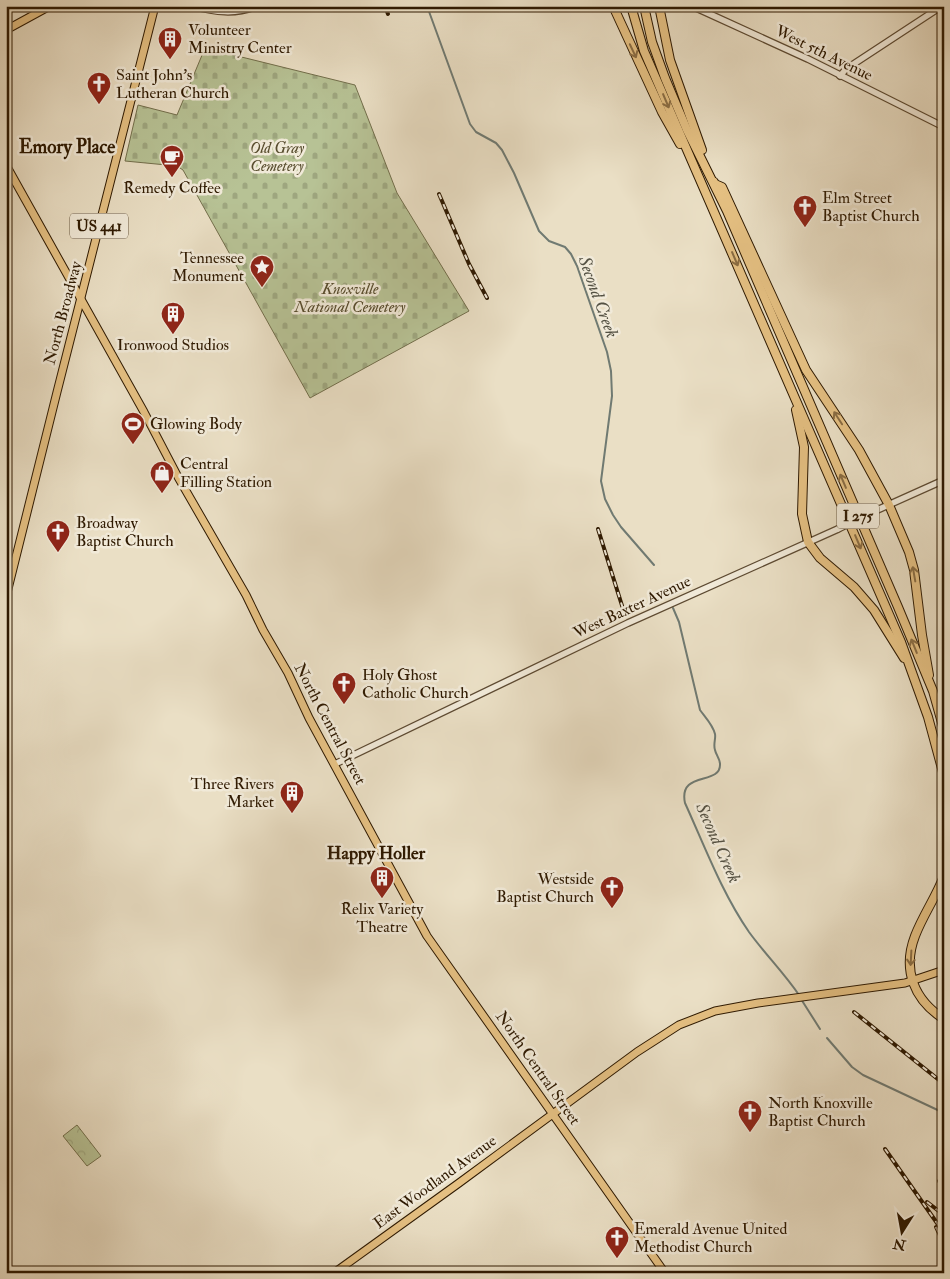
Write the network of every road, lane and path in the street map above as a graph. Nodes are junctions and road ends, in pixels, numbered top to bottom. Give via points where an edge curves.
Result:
1 (50, 6) edge
2 (154, 6) edge
3 (192, 6) edge
4 (257, 6) edge
5 (614, 6) edge
6 (631, 6) edge
7 (692, 6) edge
8 (942, 6) edge
9 (644, 7) edge
10 (659, 7) edge
11 (6, 30) edge
12 (840, 76) junction
13 (944, 127) edge
14 (6, 165) edge
15 (715, 184) junction
16 (705, 189) junction
17 (729, 210) junction
18 (81, 299) junction
19 (789, 385) junction
20 (944, 480) edge
21 (888, 506) junction
22 (808, 542) junction
23 (6, 597) edge
24 (912, 671) junction
25 (932, 691) junction
26 (944, 730) edge
27 (336, 764) junction
28 (944, 776) edge
29 (944, 876) edge
30 (944, 970) edge
31 (912, 981) junction
32 (944, 1020) edge
33 (552, 1114) junction
34 (334, 1273) edge
35 (666, 1273) edge

1 - 11 main road
2 - 18 main road, North Broadway / US 441
3 - 4 street via 229,13
5 -> 16 highway via 662,112
6 -> 16 highway via 644,51
7 - 12 street, West 5th Avenue
8 - 12 street
9 - 15 highway via 665,78
10 - 15 highway via 670,60
12 - 13 street, West 5th Avenue
14 - 18 main road, North Central Street
15 - 17 highway, I 275
16 -> 19 highway, I 275
21 -> 17 highway via 859,450 802,361
25 -> 17 highway, I 275
18 - 23 main road, North Broadway / US 441
18 - 27 main road, North Central Street
19 - 22 highway via 804,447 802,514
19 -> 24 highway, I 275
20 - 21 street, West Baxter Avenue
21 - 22 street, West Baxter Avenue, bridge
25 -> 21 highway via 914,570
22 - 24 highway via 820,558 854,587 874,610
22 - 27 street, West Baxter Avenue via 625,624
24 - 28 highway, I 275
25 - 26 highway, I 275
27 - 33 main road, North Central Street via 427,936
29 -> 31 highway via 915,935 911,952
30 - 31 main road, East Woodland Avenue
31 - 32 highway via 921,1000
31 - 33 main road, East Woodland Avenue via 715,1011 679,1025 636,1052
33 - 34 main road, East Woodland Avenue
33 - 35 main road, North Central Street

